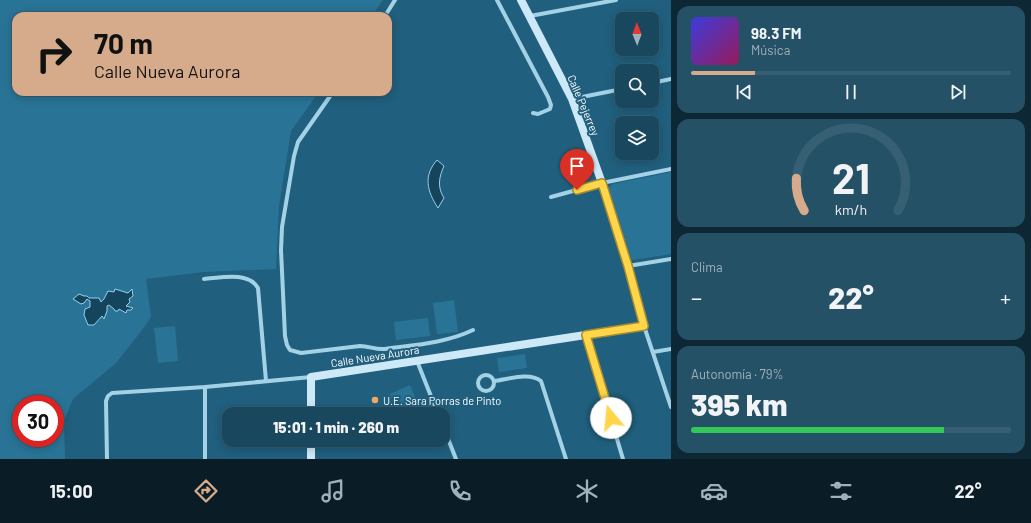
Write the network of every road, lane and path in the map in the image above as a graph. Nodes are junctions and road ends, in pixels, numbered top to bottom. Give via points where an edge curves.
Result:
1 (395, 0) edge
2 (497, 0) edge
3 (521, 0) edge
4 (616, 0) edge
5 (388, 12) edge
6 (529, 16) junction
7 (671, 79) edge
8 (659, 82) edge
9 (615, 90) edge
10 (330, 96) edge
11 (572, 99) junction
12 (533, 113) dead end
13 (671, 169) edge
14 (602, 183) junction
15 (551, 197) dead end
16 (671, 259) edge
17 (628, 266) junction
18 (204, 279) dead end
19 (644, 326) junction
20 (473, 330) dead end
21 (586, 335) junction
22 (671, 349) edge
23 (653, 352) junction
24 (416, 361) junction
25 (311, 377) junction
26 (266, 381) junction
27 (494, 381) junction
28 (204, 387) junction
29 (311, 407) edge
30 (435, 407) edge
31 (671, 407) edge
32 (450, 444) edge
33 (311, 447) edge
34 (107, 459) edge
35 (205, 459) edge
36 (311, 459) edge
37 (456, 459) edge
38 (566, 459) edge
39 (623, 459) edge

1 - 5 street
2 - 12 street via 551,105 550,109 538,114
3 - 6 street, Calle Pejerrey
4 - 6 street
6 - 11 street, Calle Pejerrey
7 - 8 street
9 - 11 street
10 - 20 street via 298,142 288,189 281,250 285,336 290,350 301,353 360,346 385,349 430,342
11 - 14 street, Calle Pejerrey
13 - 14 street
14 - 15 street
14 - 17 street, Calle Pejerrey
16 - 17 street
17 - 19 street, Calle Pejerrey
18 - 26 street via 245,278 255,283 258,288
19 - 21 street, Calle Nueva Aurora
19 - 23 street, Calle Pejerrey
21 - 24 street, Calle Nueva Aurora
21 - 39 street
22 - 23 street
23 - 31 street, Calle Pejerrey
24 - 25 street, Calle Nueva Aurora
24 - 30 street
25 - 26 street, Calle Nueva Aurora
25 - 29 street
26 - 28 street, Calle Nueva Aurora
27 - 27 street via 493,387 489,390 479,388 480,377 491,376
27 - 38 street via 524,377 536,377 542,381
28 - 34 street, Calle Nueva Aurora via 112,393 106,401
28 - 35 street
32 - 37 street
33 - 36 street

